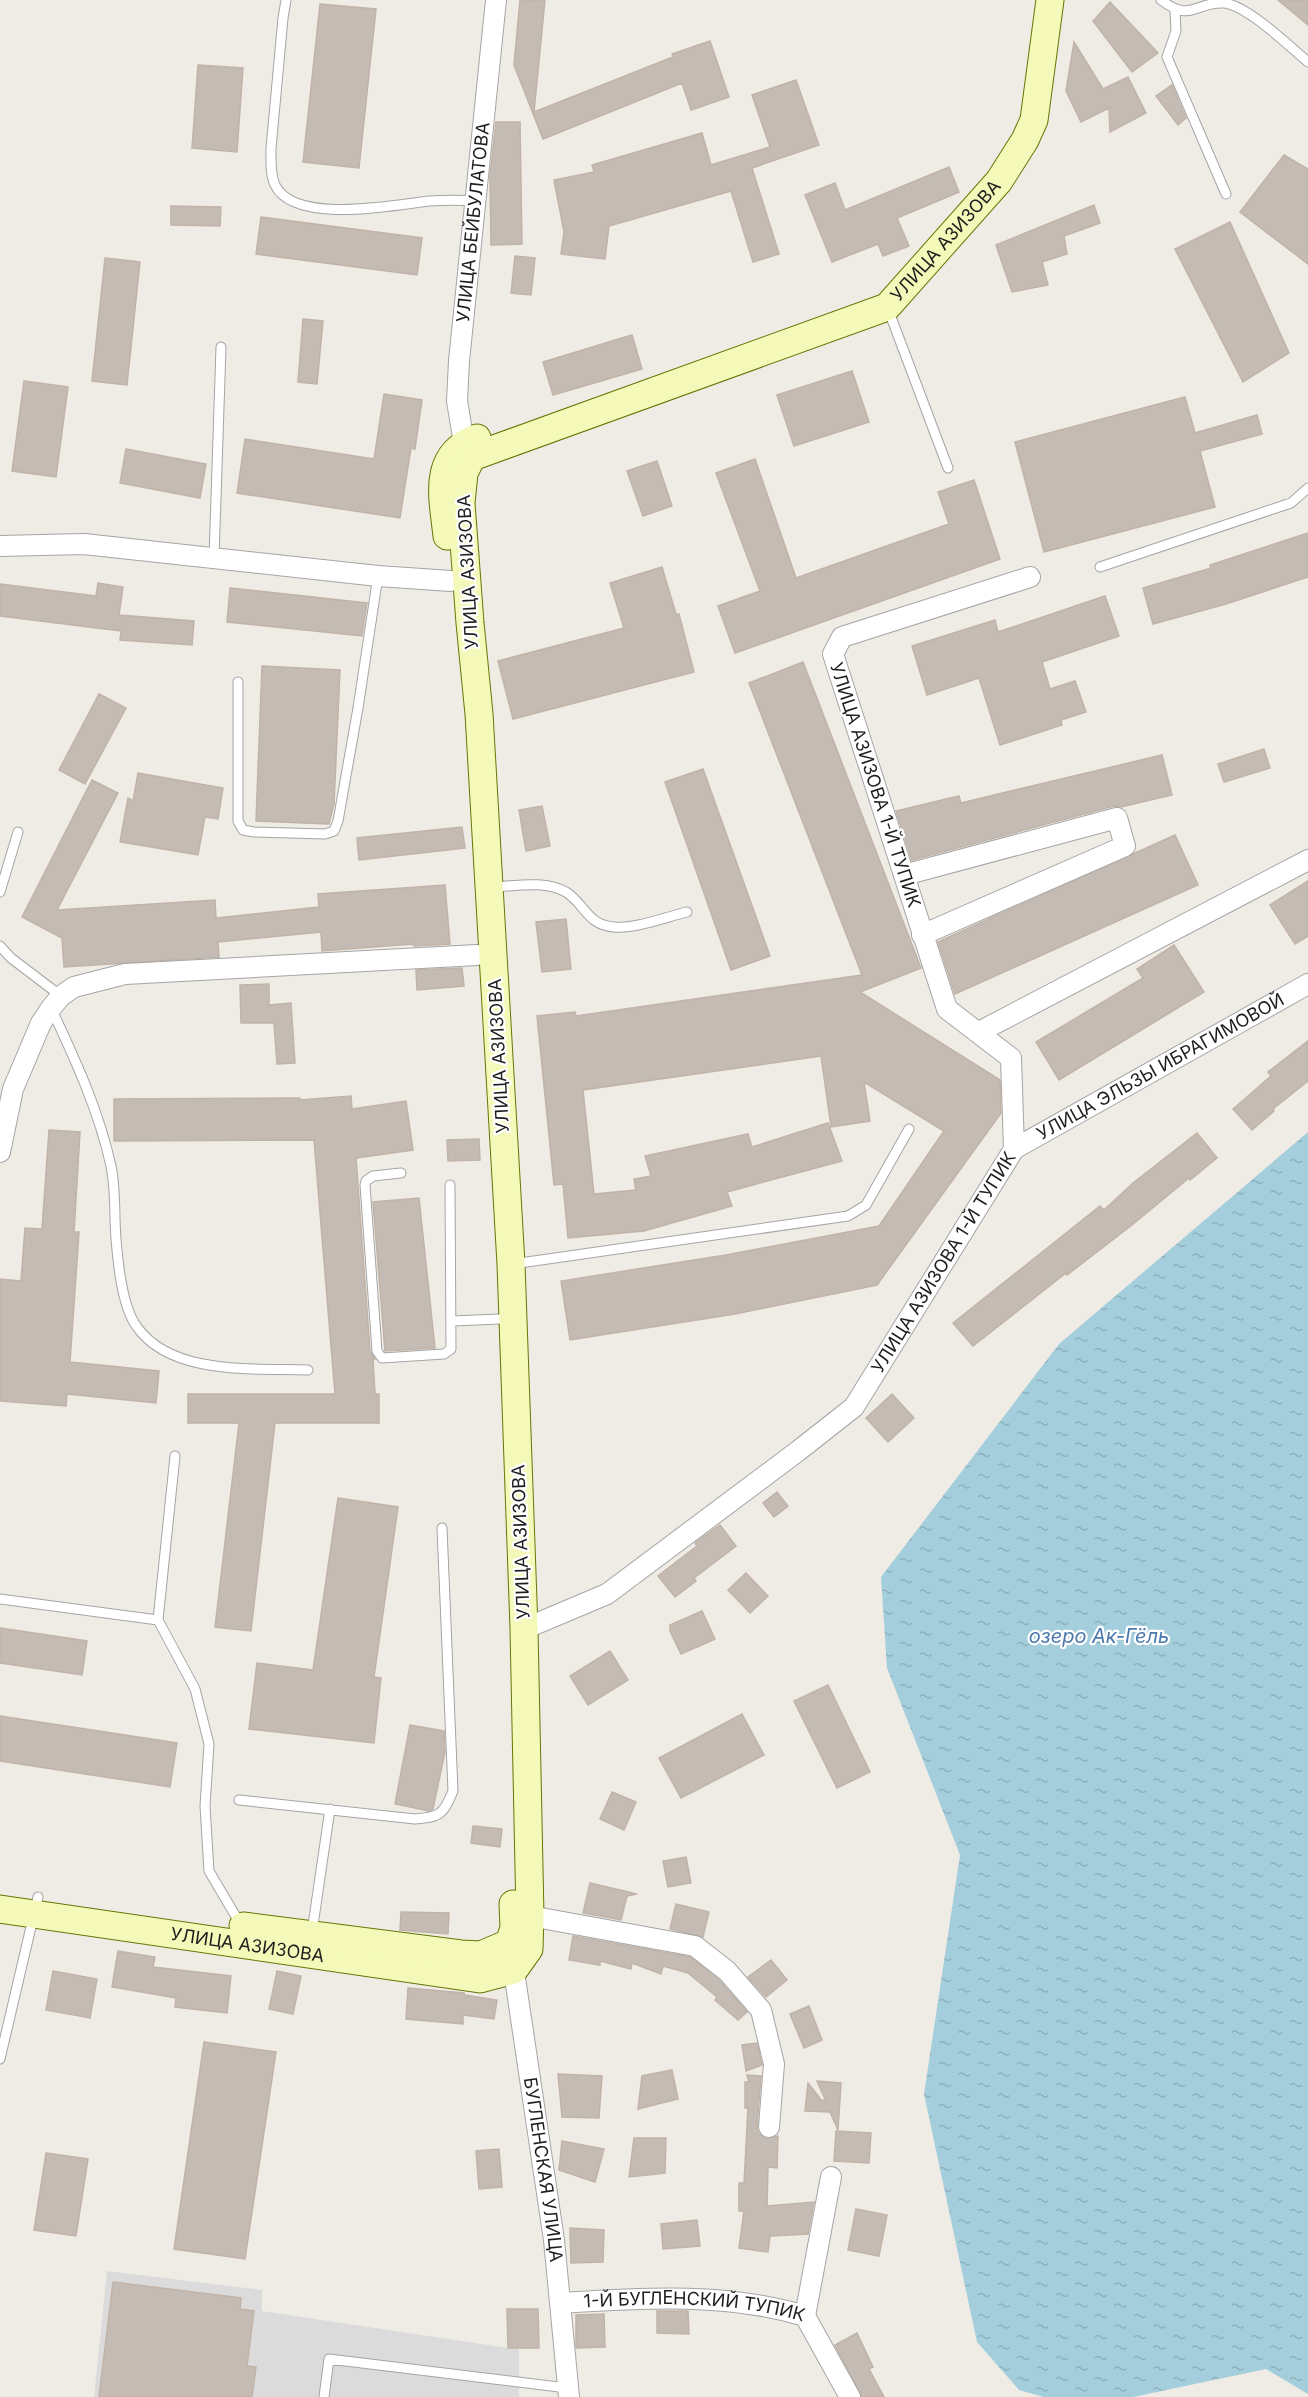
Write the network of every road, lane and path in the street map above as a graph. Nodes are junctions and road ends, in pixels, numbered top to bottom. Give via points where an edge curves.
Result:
1 (286, 0) edge
2 (496, 0) edge
3 (1036, 0) edge
4 (1050, 0) edge
5 (1161, 0) edge
6 (1224, 1) edge
7 (1175, 10) junction
8 (1308, 62) edge
9 (1226, 194) dead end
10 (475, 201) junction
11 (885, 302) junction
12 (221, 347) dead end
13 (464, 443) junction
14 (948, 468) dead end
15 (1308, 488) edge
16 (0, 546) edge
17 (214, 558) junction
18 (1100, 567) dead end
19 (378, 576) junction
20 (1030, 577) dead end
21 (452, 581) junction
22 (238, 682) dead end
23 (18, 832) dead end
24 (1308, 860) edge
25 (904, 875) junction
26 (490, 888) junction
27 (0, 892) edge
28 (687, 912) dead end
29 (922, 935) junction
30 (0, 946) edge
31 (477, 954) junction
32 (1308, 984) edge
33 (56, 1002) junction
34 (979, 1032) junction
35 (909, 1130) dead end
36 (1014, 1149) junction
37 (0, 1152) edge
38 (401, 1173) dead end
39 (450, 1185) dead end
40 (511, 1264) junction
41 (500, 1319) junction
42 (452, 1321) junction
43 (308, 1370) dead end
44 (175, 1456) dead end
45 (442, 1528) dead end
46 (0, 1599) edge
47 (158, 1620) junction
48 (524, 1629) junction
49 (239, 1800) dead end
50 (330, 1809) junction
51 (0, 1893) edge
52 (36, 1905) junction
53 (0, 1909) edge
54 (522, 1914) junction
55 (247, 1927) junction
56 (312, 1935) junction
57 (509, 1943) junction
58 (514, 1970) junction
59 (0, 2058) edge
60 (769, 2127) dead end
61 (831, 2177) dead end
62 (561, 2303) junction
63 (805, 2316) junction
64 (568, 2392) edge
65 (324, 2397) edge
66 (850, 2397) edge

1 - 10 lane via 271,148 275,186 296,202 317,208 358,210 429,201
2 - 10 street, УЛИЦА БЕЙБУЛАТОВА
3 - 11 main road, УЛИЦА АЗИЗОВА via 1021,122 991,167
4 - 11 main road, УЛИЦА АЗИЗОВА via 1034,120 1025,140 999,181
5 - 7 lane
6 - 7 lane
6 - 8 lane via 1243,8
7 - 9 lane via 1176,31 1167,57
10 - 13 street, УЛИЦА БЕЙБУЛАТОВА via 457,391
11 - 13 main road, УЛИЦА АЗИЗОВА
11 - 14 lane
11 - 26 main road, УЛИЦА АЗИЗОВА via 472,457 464,472 461,504
12 - 17 lane
13 - 21 main road, УЛИЦА АЗИЗОВА via 449,460 441,481
15 - 18 lane via 1291,503
16 - 17 street via 84,544
17 - 19 street
19 - 21 street
19 - 22 lane via 334,831 325,834 243,830 238,822
20 - 25 street, УЛИЦА АЗИЗОВА 1-Й ТУПИК via 842,637 836,646 833,654
21 - 31 main road, УЛИЦА АЗИЗОВА via 466,726
23 - 27 lane
24 - 34 street
25 - 29 street, УЛИЦА АЗИЗОВА 1-Й ТУПИК
25 - 29 street via 1117,818 1125,846
26 - 28 lane via 547,885 567,893 595,922 613,927
26 - 40 main road, УЛИЦА АЗИЗОВА
29 - 34 street, УЛИЦА АЗИЗОВА 1-Й ТУПИК via 948,1009
30 - 33 lane
31 - 33 street via 126,974 74,987
31 - 41 main road, УЛИЦА АЗИЗОВА
32 - 36 street, УЛИЦА ЭЛЬЗЫ ИБРАГИМОВОЙ
33 - 37 street via 41,1023 13,1089
33 - 43 lane via 111,1165 124,1294 136,1326 154,1346 185,1360 228,1368
34 - 36 street, УЛИЦА АЗИЗОВА 1-Й ТУПИК via 1011,1058
35 - 40 lane via 866,1205 848,1216
36 - 48 street, УЛИЦА АЗИЗОВА 1-Й ТУПИК via 854,1407 607,1594
38 - 42 lane via 373,1176 365,1185 378,1356 386,1359 448,1353
39 - 42 lane
40 - 48 main road, УЛИЦА АЗИЗОВА
41 - 42 lane
41 - 54 main road, УЛИЦА АЗИЗОВА
44 - 47 lane
45 - 50 lane via 453,1791 446,1809 435,1818 415,1819
46 - 47 lane
47 - 55 lane via 195,1689 209,1744 205,1806 209,1871 235,1915
48 - 54 main road, УЛИЦА АЗИЗОВА
49 - 50 lane
50 - 56 lane
51 - 52 main road, УЛИЦА АЗИЗОВА
52 - 53 main road, УЛИЦА АЗИЗОВА
52 - 55 main road, УЛИЦА АЗИЗОВА
52 - 58 main road, УЛИЦА АЗИЗОВА via 480,1979
52 - 59 lane
54 - 57 main road, УЛИЦА АЗИЗОВА
54 - 58 main road, УЛИЦА АЗИЗОВА via 529,1949
54 - 60 street via 695,1946 727,1971 761,2010 774,2064
55 - 56 main road, УЛИЦА АЗИЗОВА
56 - 57 main road, УЛИЦА АЗИЗОВА via 481,1955
57 - 58 street, БУГЛЕНСКАЯ УЛИЦА
58 - 62 street, БУГЛЕНСКАЯ УЛИЦА
61 - 63 street
62 - 63 street, 1-Й БУГЛЕНСКИЙ ТУПИК via 699,2298 772,2306
62 - 64 street, БУГЛЕНСКАЯ УЛИЦА
63 - 66 street, 1-Й БУГЛЕНСКИЙ ТУПИК
64 - 65 lane via 329,2359

